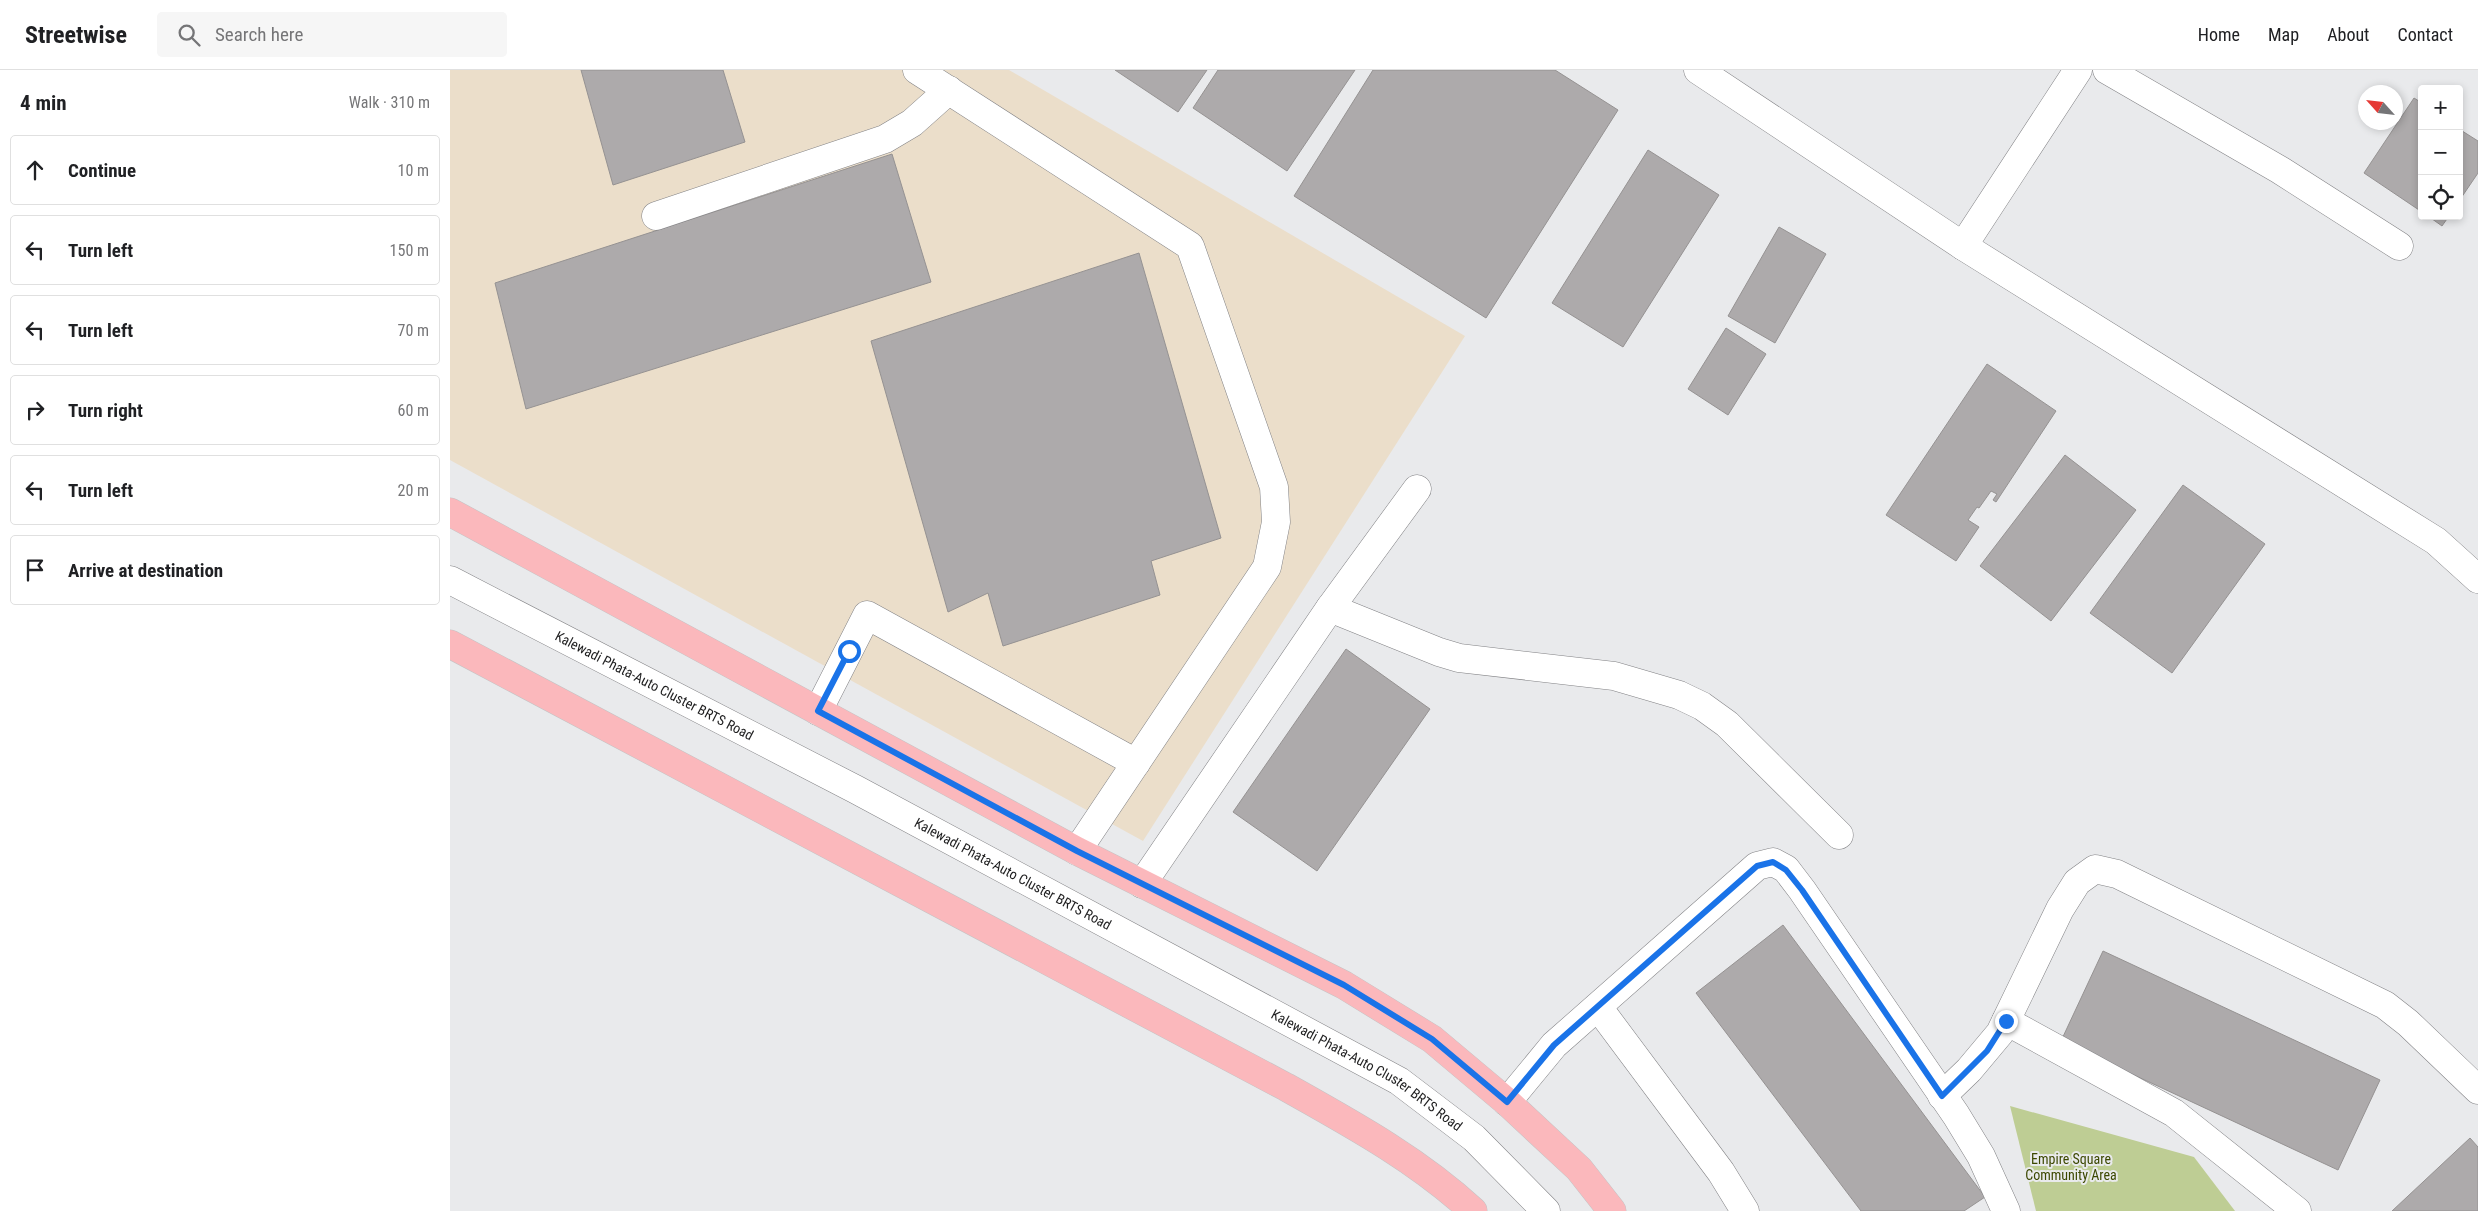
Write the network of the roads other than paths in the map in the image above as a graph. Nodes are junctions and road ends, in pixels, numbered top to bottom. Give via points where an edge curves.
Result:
1 (917, 70) edge
2 (1698, 70) edge
3 (2078, 70) edge
4 (2107, 70) edge
5 (949, 90) junction
6 (656, 216) dead end
7 (1963, 246) junction
8 (2399, 246) dead end
9 (1418, 489) dead end
10 (450, 512) edge
11 (2478, 579) edge
12 (450, 580) edge
13 (1330, 608) junction
14 (450, 644) edge
15 (818, 711) junction
16 (1136, 763) junction
17 (1839, 834) dead end
18 (1077, 851) junction
19 (1142, 884) junction
20 (1598, 1007) junction
21 (2006, 1021) junction
22 (2478, 1090) edge
23 (1942, 1096) junction
24 (1507, 1102) junction
25 (1473, 1211) edge
26 (1546, 1211) edge
27 (1612, 1211) edge
28 (1745, 1211) edge
29 (2006, 1211) edge
30 (2298, 1211) edge

1 - 5 street
2 - 7 street
3 - 7 street
4 - 8 street via 2280,170
5 - 6 street via 912,123 886,139
5 - 16 street via 1190,246 1274,487 1276,522 1267,567
7 - 11 street via 2436,541
9 - 13 street
10 - 15 main road
12 - 26 street, Kalewadi Phata-Auto Cluster BRTS Road via 855,789 1399,1081 1474,1138
13 - 17 street via 1459,658 1614,676 1679,695 1727,724
13 - 19 street
14 - 25 main road via 1380,1140 1443,1183
15 - 16 street via 867,615
15 - 18 main road
16 - 18 street
18 - 19 main road
19 - 24 main road via 1344,985 1432,1039
20 - 23 street via 1757,866 1773,862 1786,870 1802,890
20 - 24 street via 1548,1052
20 - 28 street via 1721,1172
21 - 22 street via 2060,909 2077,882 2095,869 2116,874 2385,1006 2408,1023
21 - 23 street via 1987,1051
21 - 30 street via 2174,1113
23 - 29 street via 1981,1156
24 - 27 main road via 1579,1169

